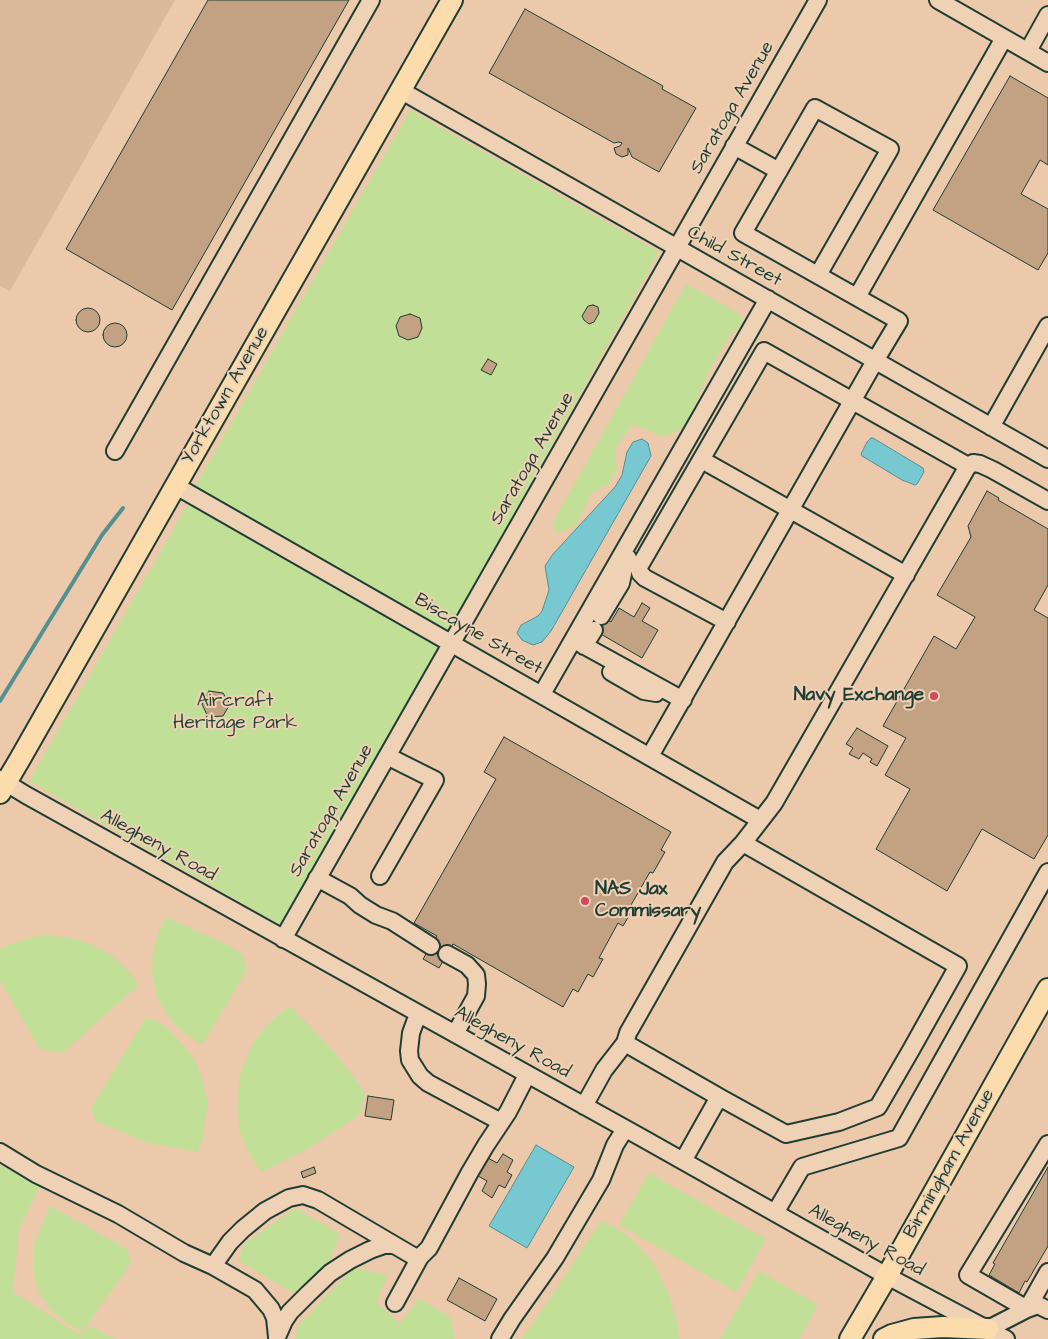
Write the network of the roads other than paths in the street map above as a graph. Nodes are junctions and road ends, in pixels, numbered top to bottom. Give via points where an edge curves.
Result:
1 (371, 0) edge
2 (452, 0) edge
3 (818, 0) edge
4 (938, 0) edge
5 (1048, 15) edge
6 (1004, 38) junction
7 (1028, 51) junction
8 (1048, 63) edge
9 (400, 90) junction
10 (734, 146) junction
11 (779, 170) junction
12 (676, 248) junction
13 (818, 275) junction
14 (857, 297) junction
15 (768, 299) junction
16 (1048, 326) edge
17 (875, 361) junction
18 (853, 401) junction
19 (991, 426) junction
20 (115, 451) dead end
21 (1048, 459) edge
22 (702, 460) junction
23 (968, 466) junction
24 (176, 486) junction
25 (1048, 501) edge
26 (790, 510) junction
27 (643, 518) junction
28 (906, 575) junction
29 (727, 622) junction
30 (451, 643) junction
31 (579, 643) junction
32 (542, 694) junction
33 (683, 700) junction
34 (387, 756) junction
35 (650, 756) junction
36 (2, 785) edge
37 (760, 820) junction
38 (743, 843) junction
39 (1048, 872) edge
40 (380, 876) dead end
41 (317, 878) junction
42 (283, 939) junction
43 (431, 946) dead end
44 (447, 954) dead end
45 (1048, 989) edge
46 (418, 1014) junction
47 (455, 1034) junction
48 (624, 1042) junction
49 (527, 1074) junction
50 (720, 1097) junction
51 (584, 1106) junction
52 (502, 1122) junction
53 (625, 1129) junction
54 (1048, 1144) edge
55 (0, 1152) edge
56 (683, 1161) junction
57 (775, 1213) junction
58 (393, 1245) junction
59 (420, 1257) junction
60 (213, 1266) junction
61 (1048, 1272) edge
62 (887, 1276) junction
63 (263, 1299) junction
64 (395, 1303) dead end
65 (1027, 1309) junction
66 (293, 1310) junction
67 (1048, 1310) edge
68 (988, 1329) junction
69 (277, 1338) edge
70 (500, 1339) edge
71 (850, 1339) edge
72 (884, 1339) edge
73 (1006, 1339) edge

1 - 20 street
2 - 9 main road, Yorktown Avenue
3 - 10 street, Saratoga Avenue
4 - 6 street
5 - 7 street
6 - 7 street
6 - 14 street
7 - 8 street
9 - 12 street, Child Street
9 - 24 main road, Yorktown Avenue
10 - 11 street
10 - 12 street, Saratoga Avenue
11 - 13 street via 743,233
11 - 13 street via 815,108 890,149
12 - 15 street, Child Street
12 - 30 street, Saratoga Avenue
13 - 14 street
14 - 17 street via 900,321
15 - 17 street, Child Street
15 - 27 street
16 - 19 street
17 - 18 street
17 - 19 street, Child Street
18 - 22 street via 764,350
18 - 23 street
18 - 26 street
19 - 21 street, Child Street
22 - 26 street
22 - 29 street via 639,567 645,578
23 - 25 street via 980,464 994,470
23 - 28 street
24 - 30 street, Biscayne Street
24 - 36 main road, Yorktown Avenue
26 - 28 street
26 - 29 street
27 - 31 street
27 - 31 street via 644,530 625,564 620,583 598,623
28 - 37 street via 774,803
29 - 33 street
30 - 32 street, Biscayne Street
30 - 34 street, Saratoga Avenue
31 - 32 street
31 - 33 street
32 - 35 street, Biscayne Street
33 - 35 street
34 - 40 street via 435,780
34 - 41 street, Saratoga Avenue
35 - 37 street, Biscayne Street
36 - 42 street, Allegheny Road via 26,795
37 - 38 street
38 - 48 street via 725,862
38 - 50 street via 958,966 878,1107 839,1122 786,1134
39 - 57 street via 899,1138 802,1167
41 - 42 street, Saratoga Avenue
41 - 43 street
42 - 46 street, Allegheny Road
44 - 47 street via 467,965 476,975 477,984 476,996
45 - 62 main road, Birmingham Avenue
46 - 47 street, Allegheny Road
46 - 52 street via 409,1052 420,1076
47 - 49 street, Allegheny Road
48 - 50 street
48 - 51 street
49 - 51 street, Allegheny Road
49 - 52 street
50 - 56 street
51 - 53 street, Allegheny Road
52 - 59 street via 470,1172 429,1248
53 - 56 street, Allegheny Road
53 - 70 street via 601,1180 560,1250
54 - 65 street via 968,1274
55 - 60 street
56 - 57 street, Allegheny Road
57 - 62 street, Allegheny Road
58 - 59 street
58 - 60 street via 318,1200 303,1195 289,1198 264,1211 230,1242
58 - 66 street via 384,1245 350,1260 330,1273
59 - 64 street
60 - 63 street via 255,1290
61 - 65 street
62 - 68 street, Allegheny Road
62 - 71 main road, Birmingham Avenue
63 - 66 street
63 - 69 street via 275,1318
65 - 67 street via 1038,1306
65 - 68 street
66 - 69 street
68 - 72 main road via 914,1329
68 - 73 street, Allegheny Road

